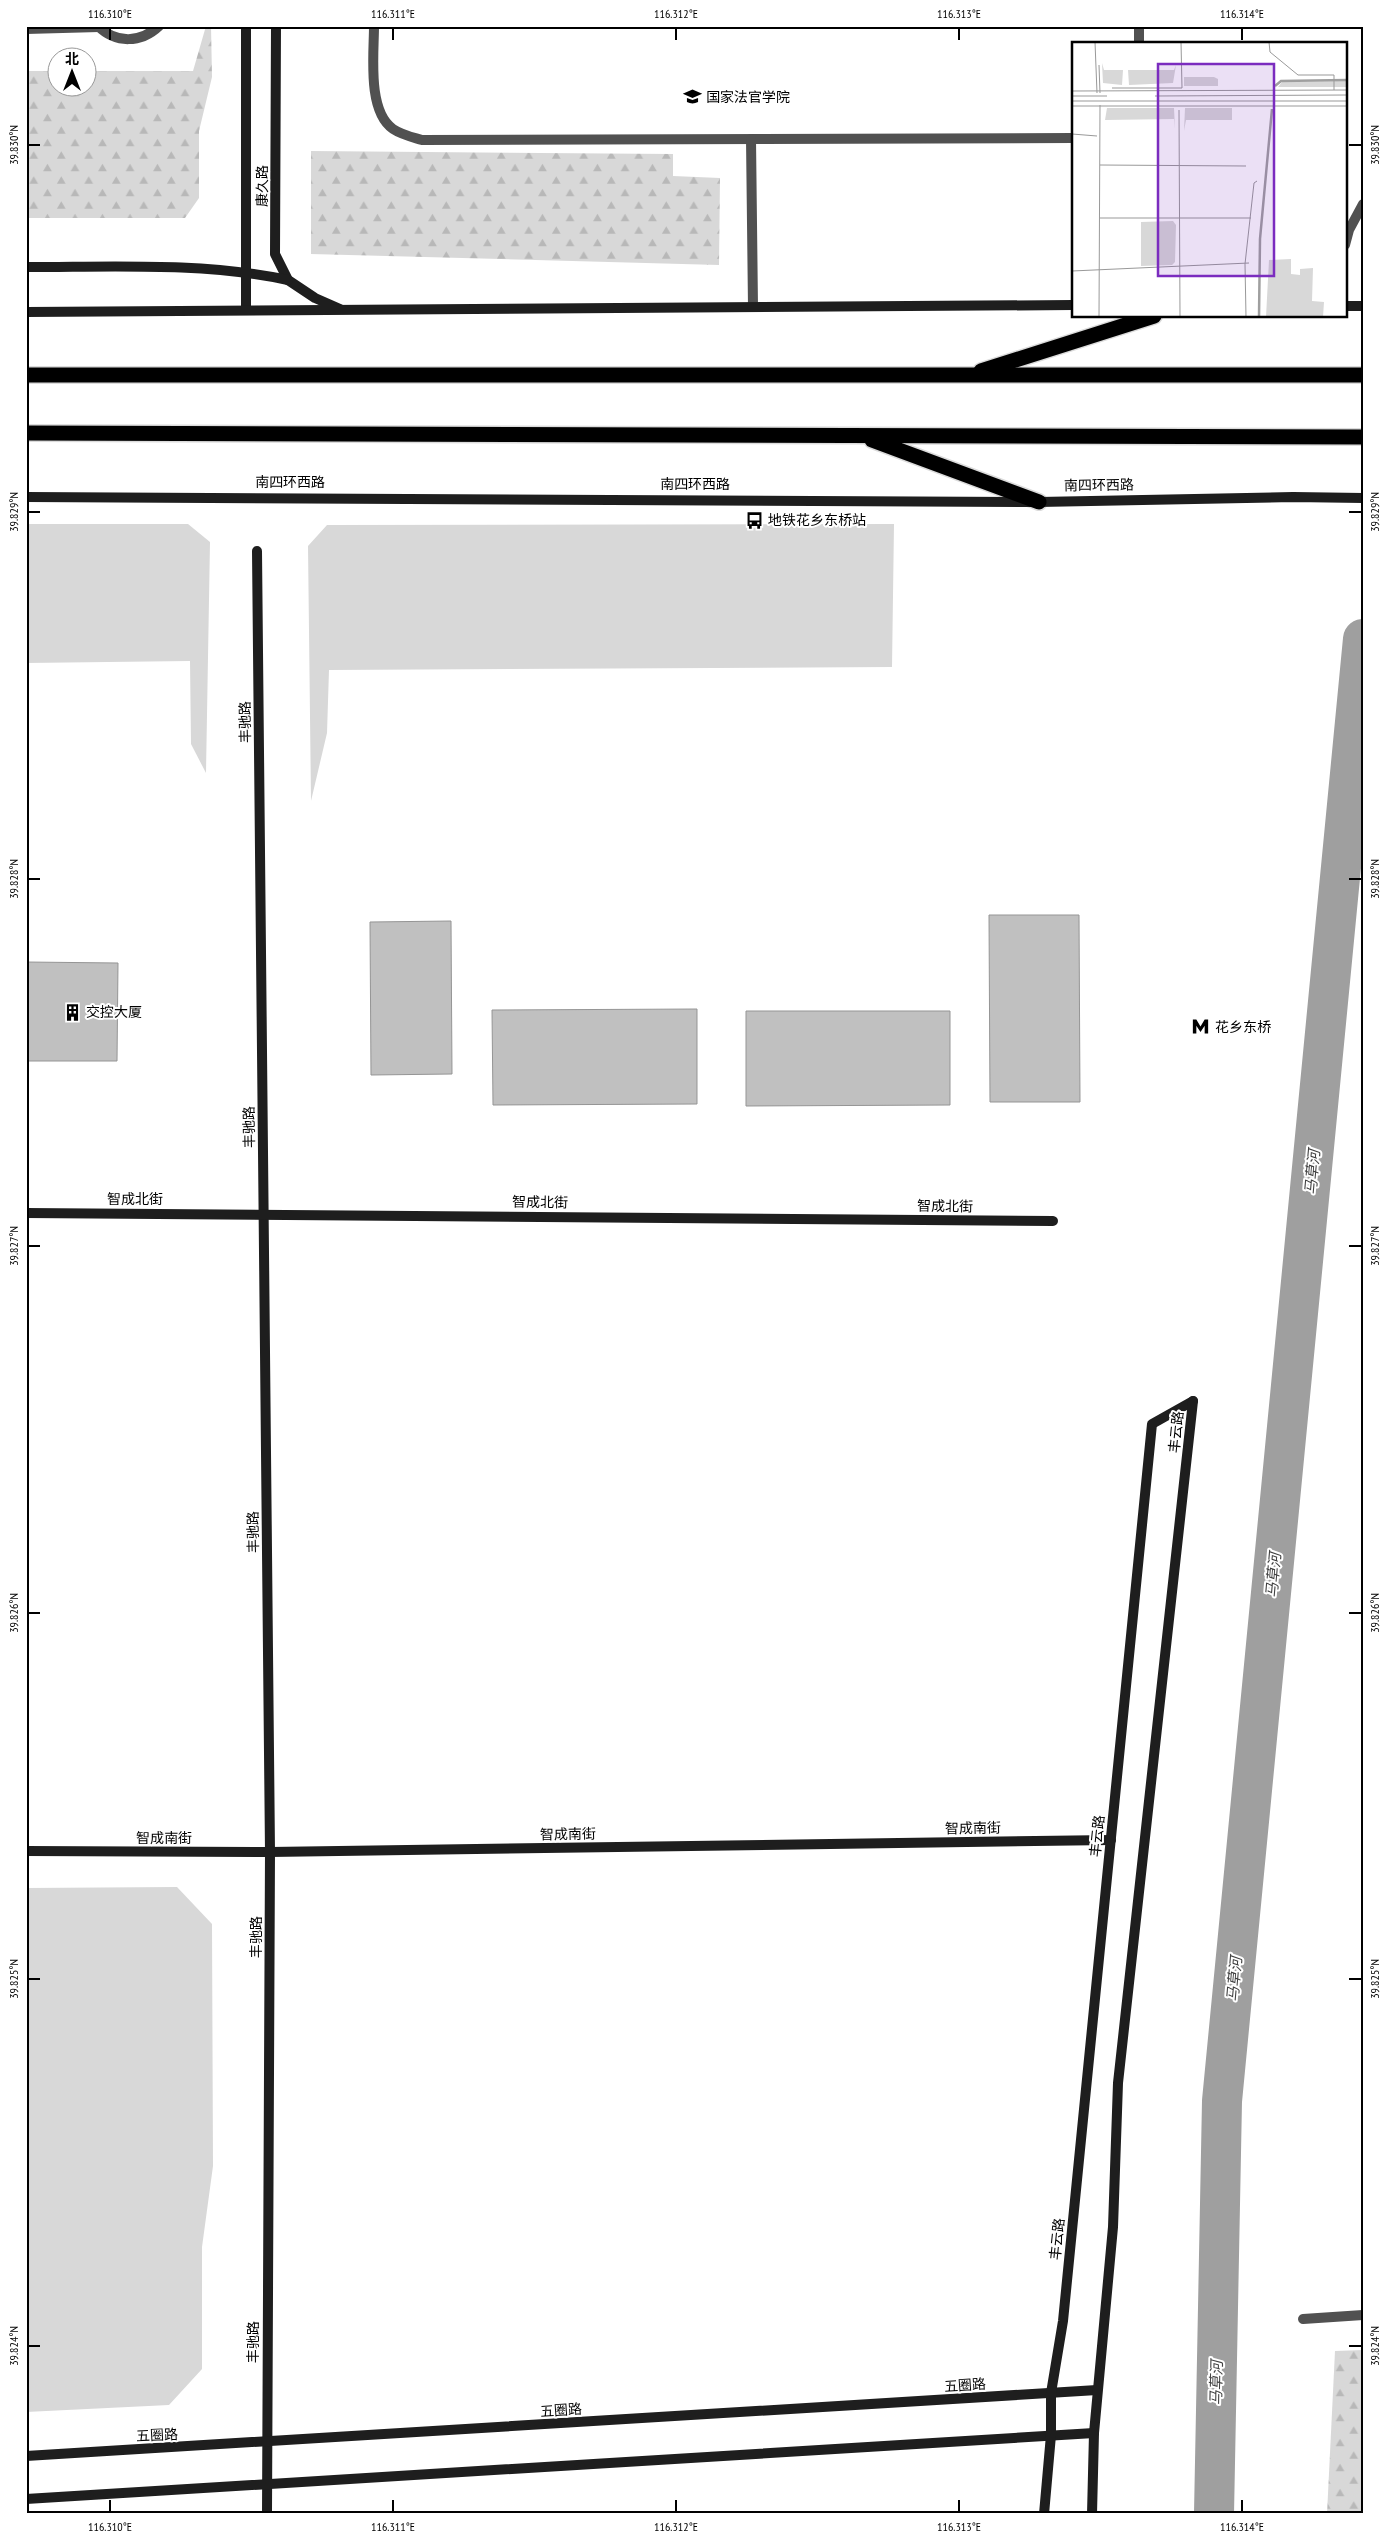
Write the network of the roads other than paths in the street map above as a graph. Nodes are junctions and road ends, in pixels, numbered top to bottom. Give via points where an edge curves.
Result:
1 (159, 26) edge
2 (246, 26) edge
3 (276, 26) edge
4 (374, 26) edge
5 (1139, 26) edge
6 (98, 27) edge
7 (26, 29) edge
8 (1139, 42) edge
9 (1072, 138) edge
10 (751, 139) junction
11 (1363, 204) edge
12 (1346, 241) edge
13 (26, 267) edge
14 (246, 271) junction
15 (288, 280) junction
16 (1072, 305) edge
17 (1346, 306) edge
18 (1363, 306) edge
19 (753, 307) junction
20 (246, 310) junction
21 (343, 310) junction
22 (26, 312) edge
23 (1148, 318) edge
24 (26, 375) edge
25 (968, 375) junction
26 (1363, 375) edge
27 (26, 433) edge
28 (861, 436) junction
29 (1363, 437) edge
30 (26, 497) edge
31 (1363, 498) edge
32 (1039, 502) junction
33 (257, 551) dead end
34 (26, 1213) edge
35 (264, 1213) junction
36 (1053, 1221) dead end
37 (1111, 1840) junction
38 (26, 1851) edge
39 (270, 1852) junction
40 (1363, 2315) edge
41 (1303, 2319) dead end
42 (1097, 2390) junction
43 (1051, 2393) junction
44 (1094, 2433) junction
45 (1052, 2435) junction
46 (266, 2442) junction
47 (26, 2456) edge
48 (267, 2484) junction
49 (26, 2499) edge
50 (267, 2514) edge
51 (1044, 2514) edge
52 (1092, 2514) edge

1 - 6 street via 148,35 135,39 109,35
2 - 14 main road, 康久路
3 - 15 main road, 康久路 via 275,254
4 - 10 street via 375,99 391,128 404,135 422,140
5 - 8 street
6 - 7 street
9 - 10 street
10 - 19 street
11 - 12 street
13 - 14 main road
14 - 15 main road
14 - 20 main road, 康久路
15 - 21 main road, 康久路 via 315,298
16 - 19 main road
17 - 18 main road
19 - 21 main road
20 - 21 main road
20 - 22 main road
23 - 25 highway
24 - 25 highway
25 - 26 highway
27 - 28 highway
28 - 29 highway
28 - 32 highway
30 - 32 main road, 南四环西路
31 - 32 main road, 南四环西路
33 - 35 main road, 丰驰路
34 - 35 main road, 智成北街
35 - 36 main road, 智成北街
35 - 39 main road, 丰驰路
37 - 39 main road, 智成南街
37 - 42 main road, 丰云路 via 1152,1424 1193,1401 1118,2083 1112,2227
37 - 43 main road, 丰云路 via 1063,2321
38 - 39 main road, 智成南街
39 - 46 main road, 丰驰路
40 - 41 street
42 - 43 main road, 五圈路
42 - 44 main road, 丰云路
43 - 45 main road, 丰云路
43 - 46 main road, 五圈路
44 - 45 main road
44 - 52 main road, 丰云路
45 - 48 main road
45 - 51 main road, 丰云路
46 - 47 main road, 五圈路
46 - 48 main road, 丰驰路
48 - 49 main road
48 - 50 main road, 丰驰路

